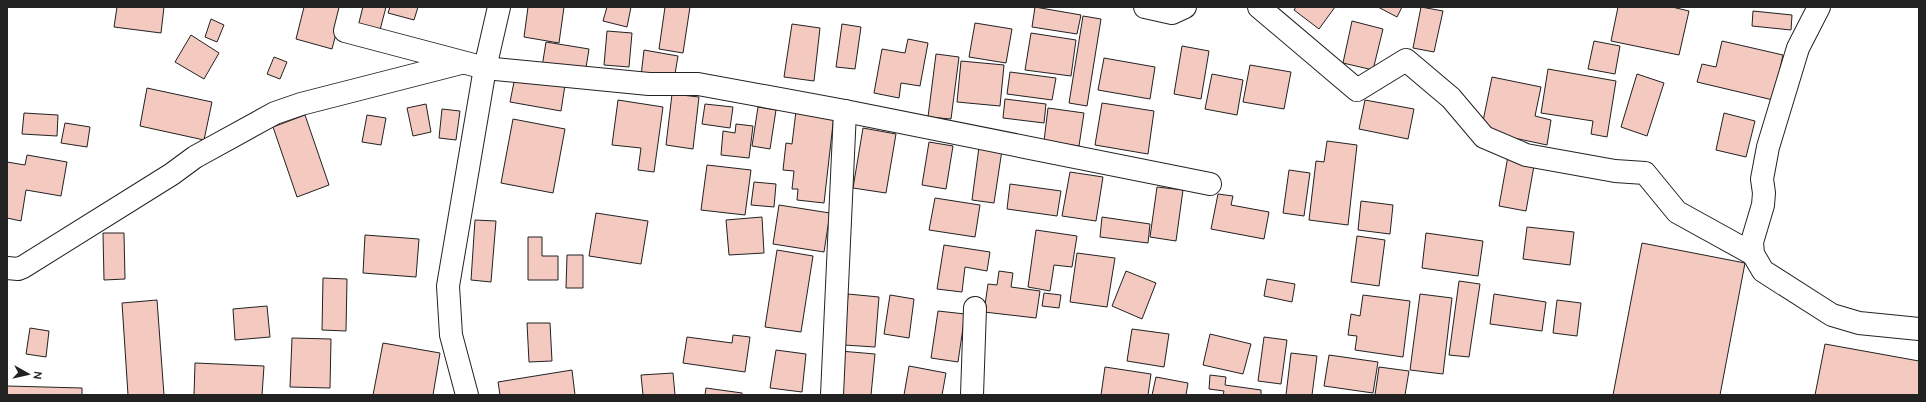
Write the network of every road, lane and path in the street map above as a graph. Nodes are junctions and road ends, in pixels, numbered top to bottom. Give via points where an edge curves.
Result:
1 (351, 7) edge
2 (499, 7) edge
3 (1145, 7) edge
4 (1185, 7) edge
5 (1259, 7) edge
6 (1819, 7) edge
7 (462, 62) junction
8 (485, 68) junction
9 (845, 111) junction
10 (1210, 184) dead end
11 (1753, 254) junction
12 (7, 268) edge
13 (975, 308) dead end
14 (1919, 329) edge
15 (468, 395) edge
16 (832, 395) edge
17 (972, 395) edge

1 - 7 street via 345,31
2 - 8 street
3 - 4 street via 1172,13
5 - 11 street via 1357,90 1406,60 1451,98 1484,136 1526,154 1615,171 1645,173 1677,212
6 - 11 street via 1798,48 1768,147 1762,179 1763,205 1752,242
7 - 8 street
7 - 12 street via 275,113 195,157 18,270
8 - 9 street via 649,84 698,84
8 - 15 street via 448,286 451,335
9 - 10 street
9 - 16 street
11 - 14 street via 1763,271 1832,315 1859,323
13 - 17 street

